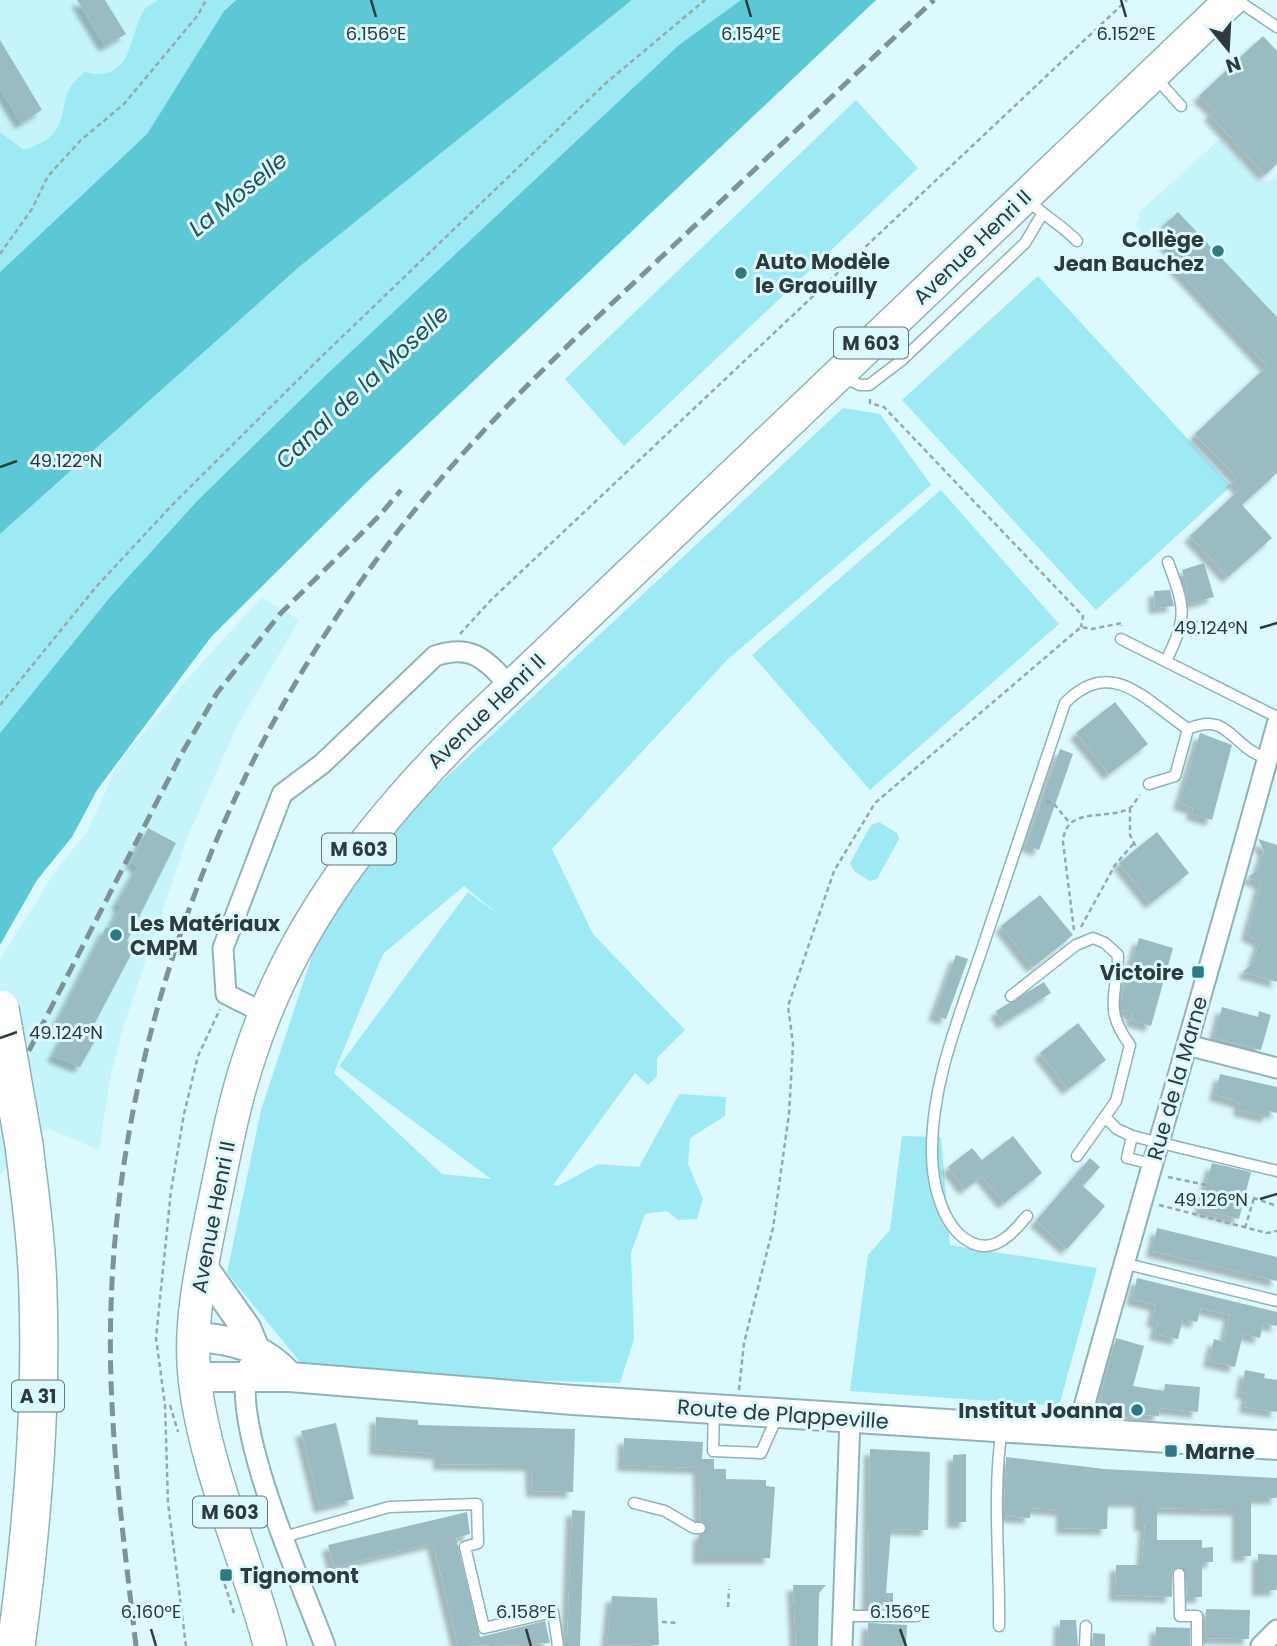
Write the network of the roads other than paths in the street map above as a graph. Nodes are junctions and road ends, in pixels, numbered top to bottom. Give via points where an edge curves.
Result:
1 (1231, 0) edge
2 (1236, 0) edge
3 (1277, 27) edge
4 (1153, 74) junction
5 (1181, 106) dead end
6 (1033, 206) junction
7 (1077, 241) dead end
8 (838, 375) junction
9 (1168, 562) dead end
10 (1121, 639) road end
11 (1166, 661) junction
12 (511, 687) junction
13 (1277, 717) edge
14 (1277, 724) edge
15 (1188, 729) junction
16 (1268, 758) junction
17 (1149, 784) road end
18 (1011, 996) dead end
19 (0, 1009) edge
20 (266, 1014) junction
21 (1187, 1045) junction
22 (19, 1048) dead end
23 (0, 1065) edge
24 (1277, 1068) edge
25 (1105, 1117) junction
26 (1132, 1136) junction
27 (1159, 1143) junction
28 (1077, 1156) dead end
29 (1152, 1169) junction
30 (1277, 1171) edge
31 (1027, 1216) dead end
32 (1123, 1263) junction
33 (202, 1266) junction
34 (1277, 1301) edge
35 (193, 1337) junction
36 (254, 1347) junction
37 (195, 1377) junction
38 (290, 1377) junction
39 (244, 1379) junction
40 (726, 1410) junction
41 (777, 1413) junction
42 (850, 1418) junction
43 (1002, 1427) junction
44 (1077, 1432) junction
45 (1277, 1445) edge
46 (635, 1503) dead end
47 (700, 1528) dead end
48 (284, 1537) junction
49 (1179, 1574) dead end
50 (842, 1616) junction
51 (917, 1616) dead end
52 (999, 1626) dead end
53 (1086, 1626) dead end
54 (1277, 1630) edge
55 (16, 1646) edge
56 (270, 1646) edge
57 (325, 1646) edge
58 (558, 1646) edge
59 (842, 1646) edge
60 (1085, 1646) edge
61 (1197, 1646) edge
62 (1261, 1646) edge

1 - 4 main road, Avenue Henri II / M 603
2 - 3 lane
4 - 5 lane
4 - 6 main road, Avenue Henri II / M 603
6 - 7 lane via 1058,220
6 - 8 main road, Avenue Henri II / M 603
6 - 8 lane via 1025,243 902,360 869,385
8 - 12 main road, Avenue Henri II / M 603
9 - 11 lane via 1184,607
10 - 11 lane
11 - 13 lane
12 - 20 main road, Avenue Henri II / M 603 via 411,785 335,880
12 - 20 street via 472,652 454,650 435,656 322,764 282,794 223,948 226,994
14 - 16 street, Rue de la Marne
15 - 16 lane via 1202,723 1219,725 1245,750
15 - 17 lane via 1175,776
15 - 31 lane via 1118,681 1097,681 1065,703 945,1060 932,1154 939,1202 969,1242 983,1247 999,1243
16 - 21 street, Rue de la Marne
18 - 25 lane via 1076,945 1093,938 1118,955 1111,1009 1117,1028 1130,1045 1116,1101
19 - 55 highway, A 31, bridge via 24,1145 38,1293 36,1475
20 - 33 main road, Avenue Henri II / M 603 via 230,1124
21 - 24 street
21 - 27 street, Rue de la Marne
22 - 23 lane
25 - 26 lane
25 - 28 lane
26 - 27 lane
26 - 29 lane via 1128,1158
27 - 29 street, Rue de la Marne
27 - 30 lane
29 - 32 street, Rue de la Marne
32 - 34 lane
32 - 44 street, Rue de la Marne
33 - 35 main road, Avenue Henri II / M 603
33 - 36 street via 246,1328
35 - 36 street
35 - 37 main road, Avenue Henri II / M 603
36 - 38 street
36 - 39 street
37 - 39 street, Route de Plappeville
37 - 56 main road, Avenue Henri II / M 603 via 202,1430
38 - 39 street, Route de Plappeville
38 - 40 street, Route de Plappeville
39 - 48 street via 248,1436
40 - 41 street, Route de Plappeville
40 - 41 lane via 713,1451 761,1453 777,1423
41 - 42 street, Route de Plappeville
42 - 43 street, Route de Plappeville
42 - 50 street
43 - 44 street, Route de Plappeville
43 - 52 lane via 996,1517
44 - 45 street, Route de Plappeville
46 - 47 lane
48 - 57 street
48 - 58 lane via 389,1507 477,1504 478,1543 465,1547 484,1628 553,1612
49 - 61 lane via 1180,1616 1197,1616
50 - 51 lane
50 - 59 street
53 - 60 lane
54 - 62 street

